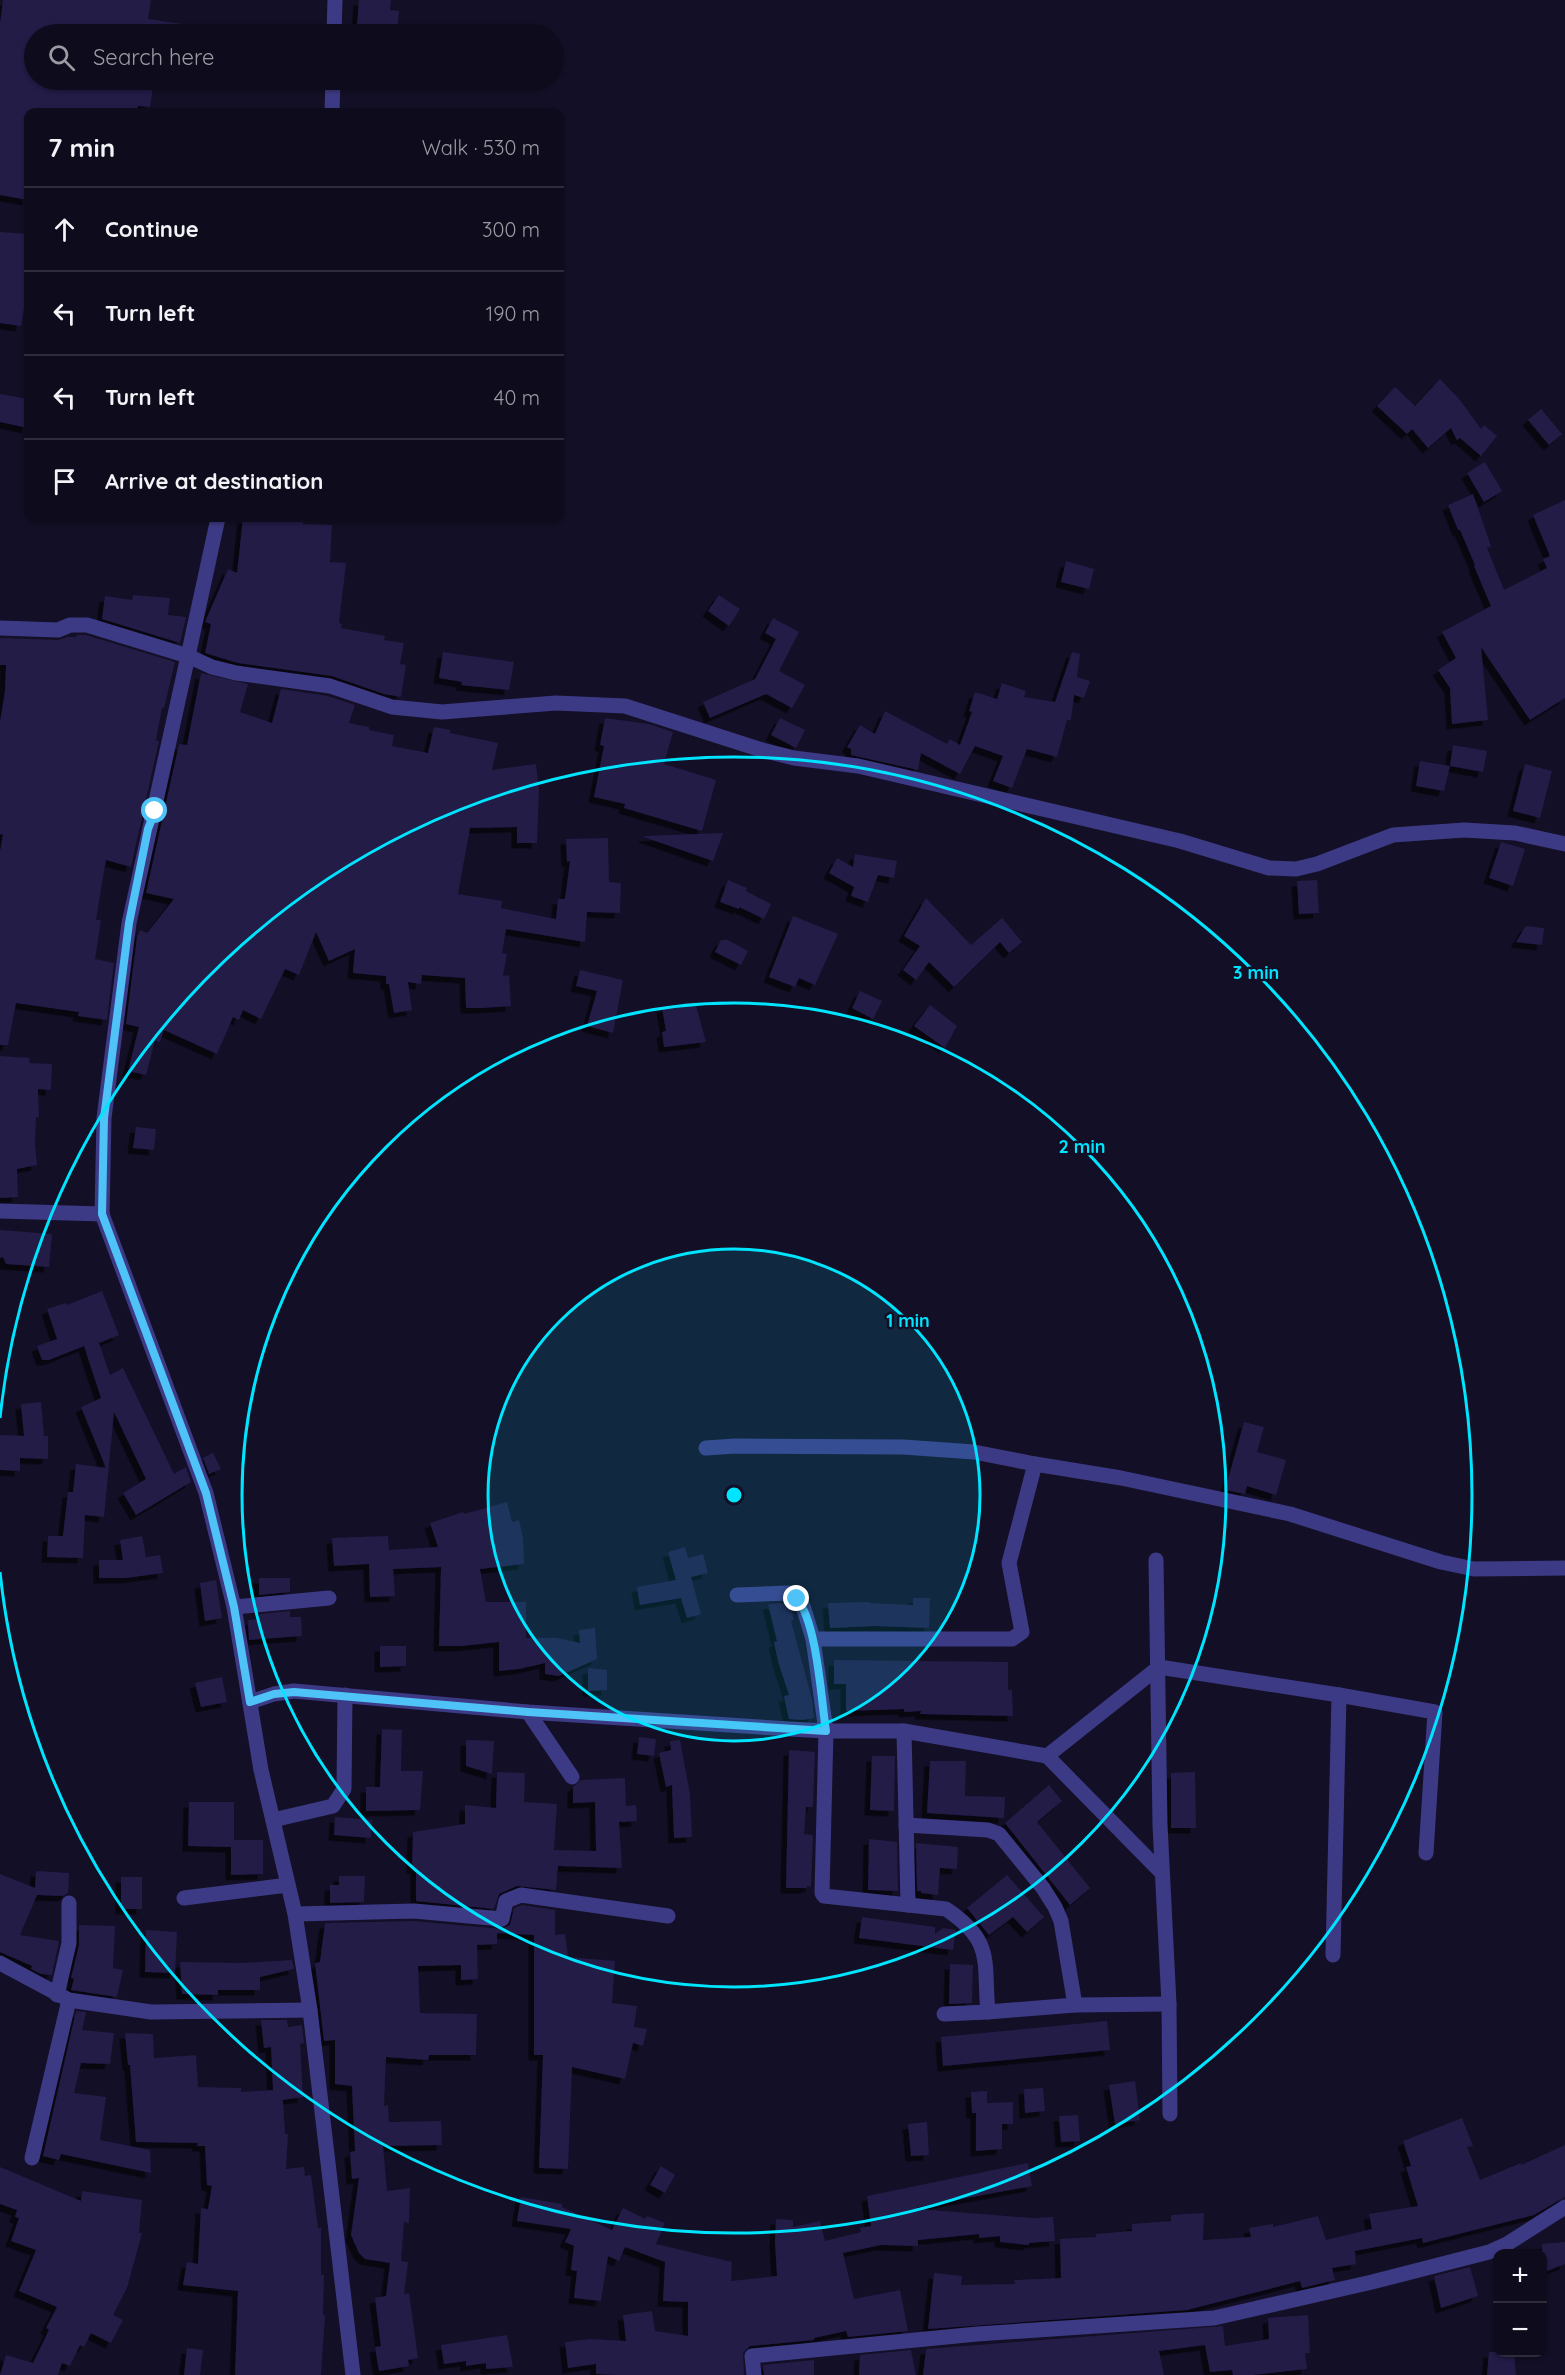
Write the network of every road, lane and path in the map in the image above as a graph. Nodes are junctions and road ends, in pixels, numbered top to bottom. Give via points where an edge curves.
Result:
1 (335, 0) edge
2 (334, 24) edge
3 (333, 90) edge
4 (332, 108) edge
5 (217, 522) edge
6 (0, 628) edge
7 (188, 656) junction
8 (1565, 844) edge
9 (0, 1211) edge
10 (102, 1214) junction
11 (706, 1448) dead end
12 (1035, 1464) junction
13 (1156, 1560) dead end
14 (1565, 1568) edge
15 (737, 1595) dead end
16 (329, 1598) dead end
17 (234, 1607) junction
18 (813, 1639) junction
19 (1159, 1667) junction
20 (345, 1695) junction
21 (1339, 1695) junction
22 (250, 1702) junction
23 (528, 1712) junction
24 (826, 1731) junction
25 (904, 1731) junction
26 (1047, 1756) junction
27 (572, 1776) dead end
28 (273, 1820) junction
29 (906, 1825) junction
30 (1426, 1853) dead end
31 (1162, 1873) junction
32 (288, 1885) junction
33 (184, 1898) dead end
34 (69, 1903) dead end
35 (908, 1905) junction
36 (295, 1914) junction
37 (668, 1916) dead end
38 (1333, 1955) dead end
39 (0, 1963) edge
40 (63, 1998) junction
41 (1169, 2004) junction
42 (1075, 2005) junction
43 (310, 2010) junction
44 (988, 2012) junction
45 (944, 2014) dead end
46 (1170, 2114) dead end
47 (32, 2158) dead end
48 (1565, 2207) edge
49 (353, 2375) edge
50 (754, 2375) edge

1 - 2 street
3 - 4 street
5 - 7 street
6 - 7 street via 58,630 87,625
7 - 8 street via 236,673 330,686 392,707 442,712 556,703 625,706 762,750 858,766 1180,842 1269,868 1296,869 1317,864 1393,835 1464,830 1515,833
7 - 10 street via 129,923 104,1118
9 - 10 street
10 - 17 street via 206,1493
11 - 12 street via 903,1448 974,1452
12 - 14 street via 1290,1514 1474,1569
12 - 18 street via 1009,1563 1022,1632 1017,1637
13 - 19 street
15 - 18 street via 789,1593 803,1606
16 - 17 street
17 - 22 street
18 - 24 street
19 - 21 street
19 - 26 street
19 - 31 street
20 - 22 street via 294,1692
20 - 23 street
20 - 28 street via 344,1789 339,1799 333,1806
21 - 30 street via 1435,1712
21 - 38 street
22 - 28 street
23 - 24 street
23 - 27 street
24 - 25 street
24 - 35 street via 822,1893 828,1898
25 - 26 street
25 - 29 street
26 - 31 street
28 - 32 street
29 - 35 street
29 - 42 street via 999,1834 1055,1907
31 - 41 street
32 - 33 street
32 - 36 street
34 - 40 street
35 - 44 street via 946,1909 977,1935 986,1957
36 - 37 street via 414,1911 502,1919 506,1901 521,1895
36 - 43 street
39 - 40 street
40 - 43 street via 151,2012
40 - 47 street
41 - 42 street
41 - 46 street
42 - 44 street
43 - 49 street
44 - 45 street
48 - 50 street via 1489,2252 1214,2318 977,2334 752,2356

